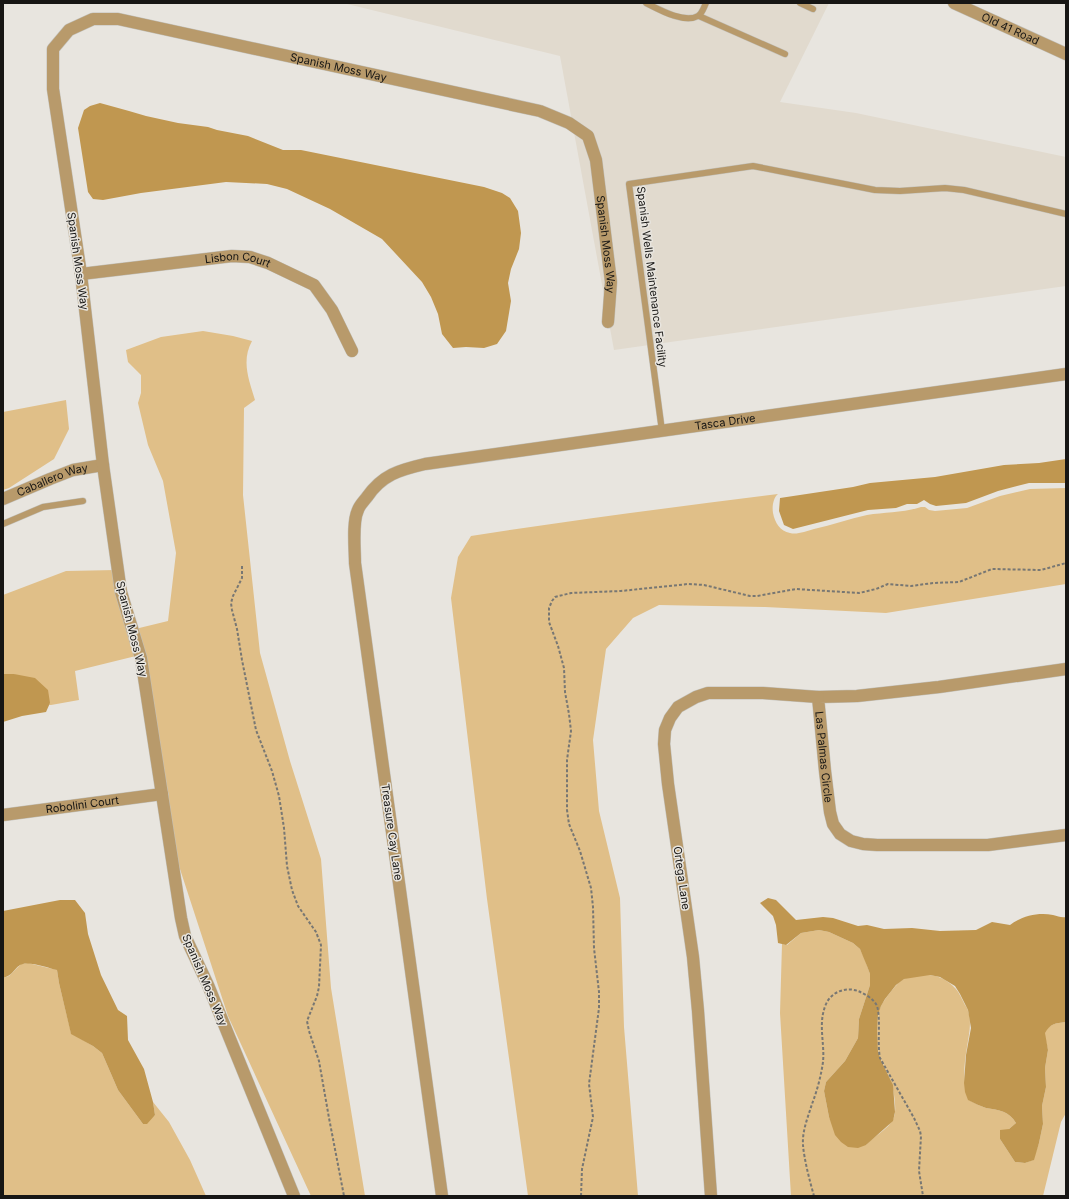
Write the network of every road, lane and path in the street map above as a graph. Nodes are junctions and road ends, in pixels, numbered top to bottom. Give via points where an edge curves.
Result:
1 (646, 3) edge
2 (706, 3) edge
3 (800, 3) edge
4 (954, 3) edge
5 (813, 9) dead end
6 (699, 16) junction
7 (785, 54) dead end
8 (1066, 54) edge
9 (1066, 214) edge
10 (81, 274) junction
11 (608, 322) dead end
12 (352, 351) dead end
13 (1066, 374) edge
14 (662, 431) junction
15 (103, 465) junction
16 (386, 478) joint
17 (3, 499) edge
18 (83, 501) dead end
19 (3, 524) edge
20 (1066, 563) edge
21 (242, 566) dead end
22 (1066, 669) edge
23 (818, 697) junction
24 (162, 794) junction
25 (3, 815) edge
26 (1066, 835) edge
27 (294, 1196) edge
28 (344, 1196) edge
29 (442, 1196) edge
30 (581, 1196) edge
31 (711, 1196) edge
32 (814, 1196) edge
33 (923, 1196) edge

1 - 6 lane via 676,17
2 - 6 lane
3 - 5 lane
4 - 8 street, Old 41 Road
6 - 7 lane
9 - 14 lane, Spanish Wells Maintenance Facility via 964,190 874,190 753,166 629,184
10 - 11 street, Spanish Moss Way via 53,89 53,49 69,30 93,19 118,18 540,111 569,123 588,136 596,160 611,282
10 - 12 street, Lisbon Court via 232,256 256,259 314,285 332,310
10 - 15 street, Spanish Moss Way
13 - 14 street, Tasca Drive
14 - 16 street, Tasca Drive via 425,464
15 - 17 street, Caballero Way via 72,470
15 - 24 street, Spanish Moss Way via 121,592 141,658
16 - 29 street, Treasure Cay Lane via 380,481 357,510 354,531 355,563
18 - 19 lane via 43,507
20 - 30 path via 1041,570 992,570 954,583 911,586 888,584 859,593 796,589 750,596 704,585 688,584 571,593 560,595 552,601 548,622 564,668 570,723 567,810 569,824 591,888 599,988 599,1008 589,1084 593,1117 582,1169
21 - 28 path via 242,578 231,604 256,730 279,796 286,866 292,890 298,906 316,932 321,945 318,991 307,1020 308,1031 320,1061
22 - 23 street, Las Palmas Circle via 939,687 857,696
23 - 26 street, Las Palmas Circle via 830,812 833,824 840,834 851,841 877,845 988,845
23 - 31 street, Ortega Lane via 708,693 696,696 678,707 665,730 668,784 693,957
24 - 25 street, Robolini Court
24 - 27 street, Spanish Moss Way via 185,936 208,985
32 - 33 path via 803,1135 823,1061 821,1027 825,1009 830,997 847,990 864,994 874,1001 878,1008 880,1058 914,1118 921,1136 918,1167

